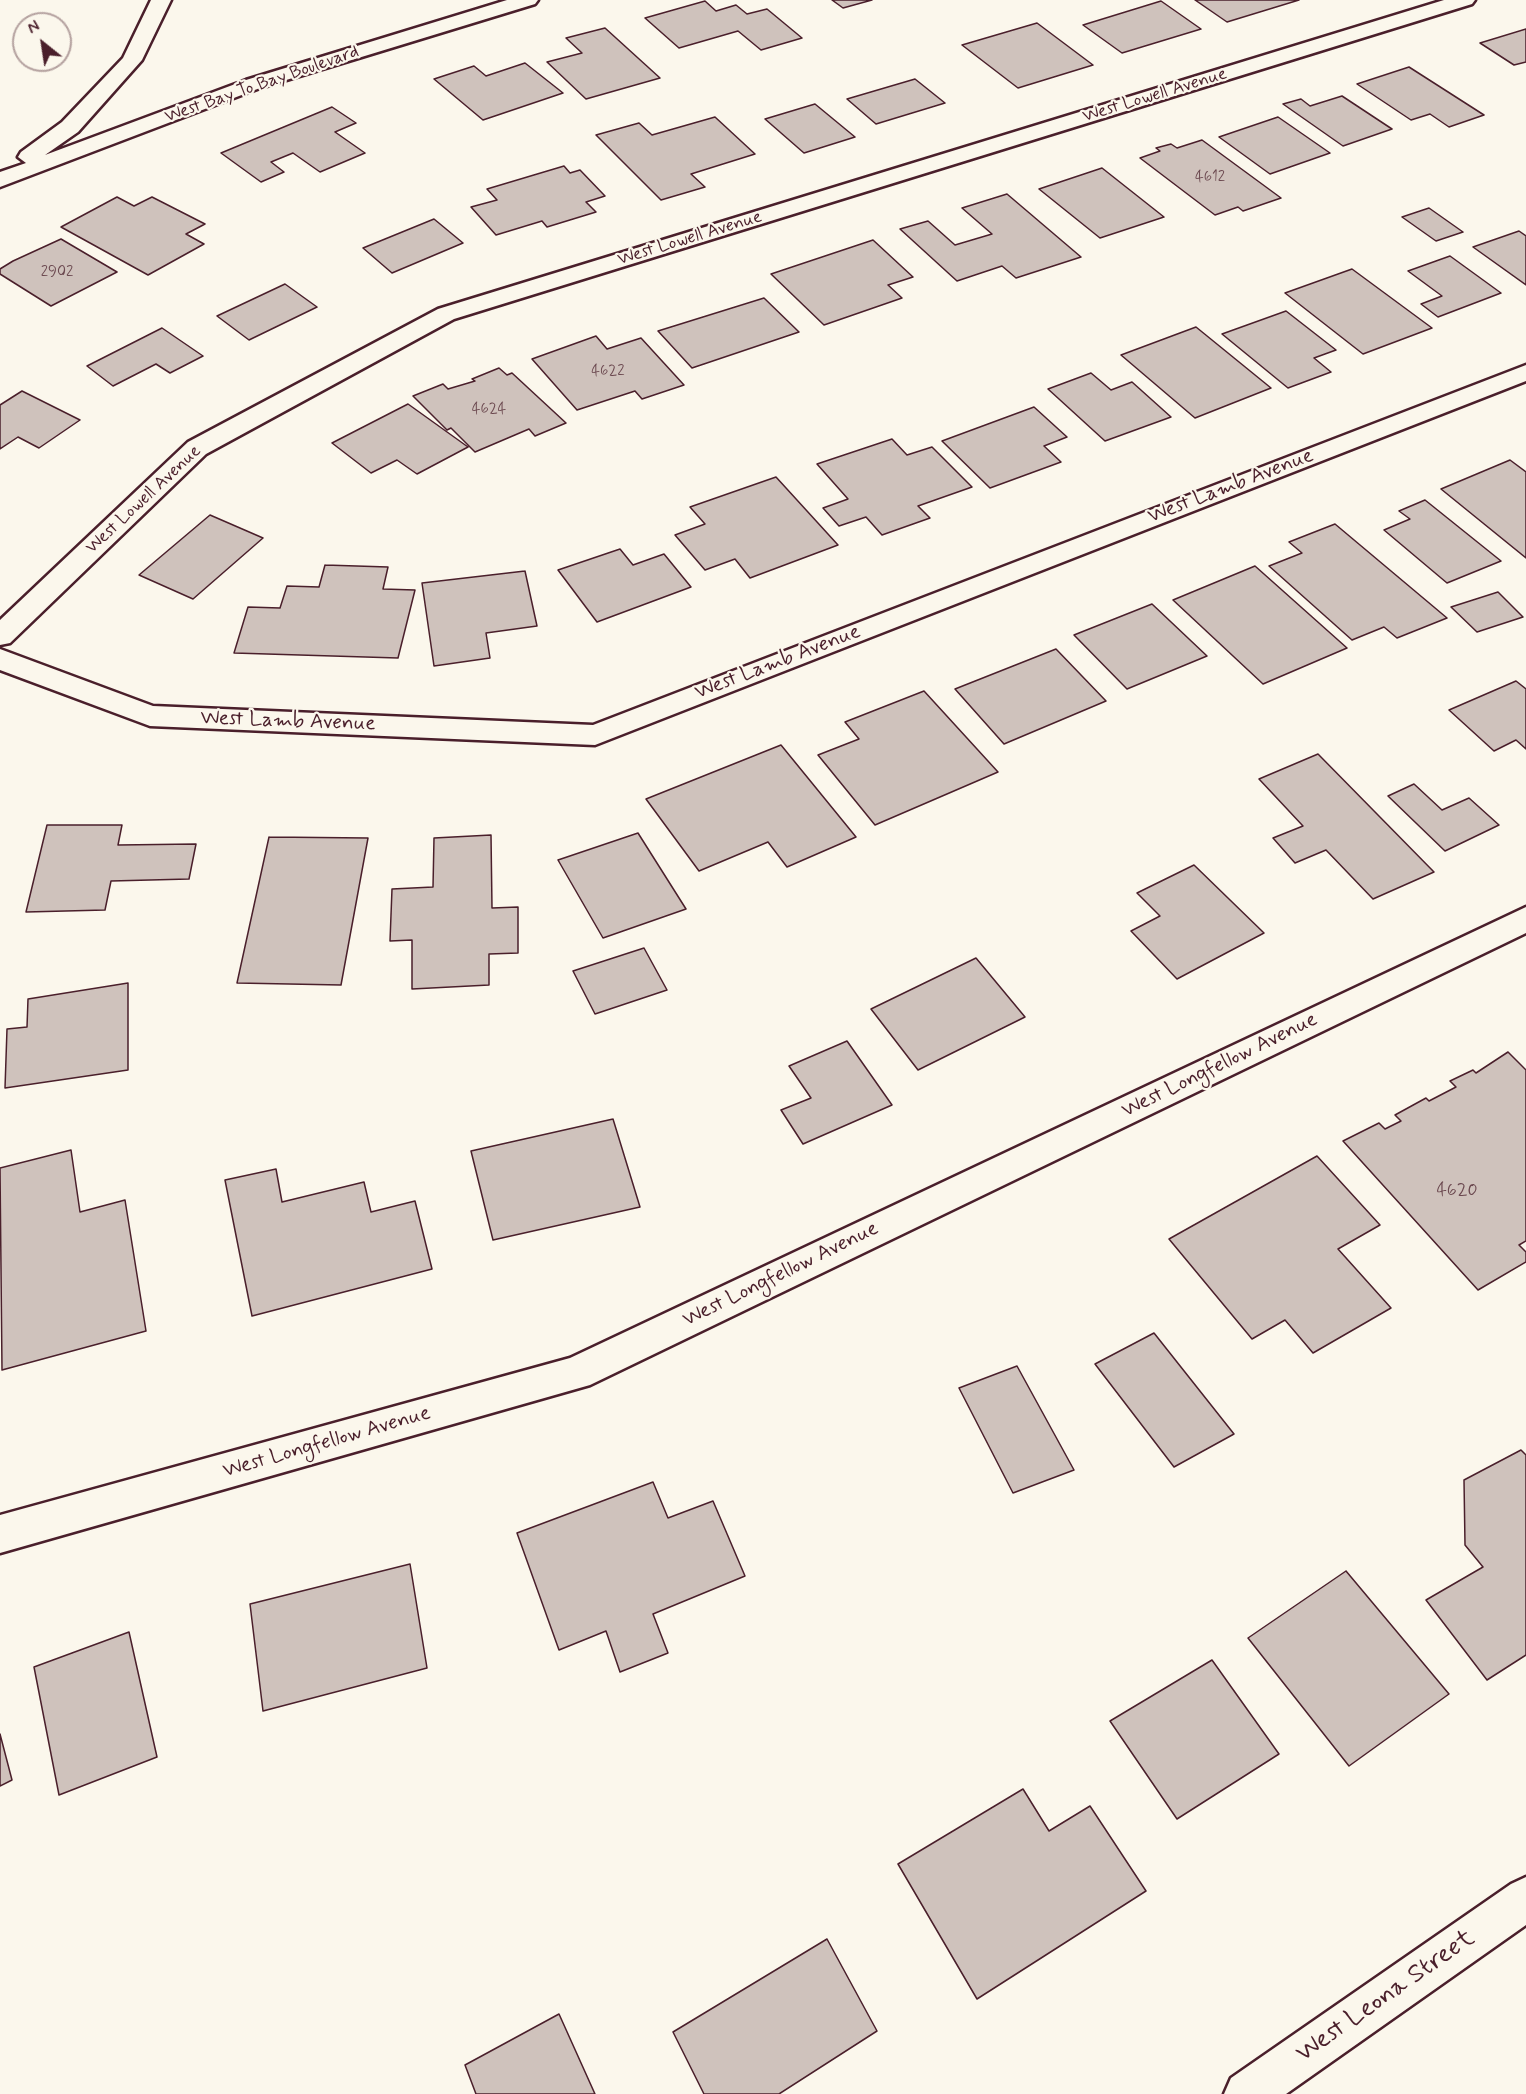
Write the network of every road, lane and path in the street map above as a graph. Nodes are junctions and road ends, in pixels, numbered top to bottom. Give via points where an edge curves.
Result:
1 (161, 0) edge
2 (528, 0) edge
3 (1465, 0) edge
4 (0, 179) edge
5 (1526, 372) edge
6 (0, 636) edge
7 (0, 658) edge
8 (1526, 919) edge
9 (0, 1534) edge
10 (1526, 1899) edge
11 (1247, 2094) edge

1 - 4 street via 132,60 70,127
2 - 4 street, West Bay To Bay Boulevard via 254,84
3 - 6 street, West Lowell Avenue via 446,314 197,448
5 - 7 street, West Lamb Avenue via 595,735 150,716
8 - 9 street, West Longfellow Avenue via 577,1373
10 - 11 street, West Leona Street

